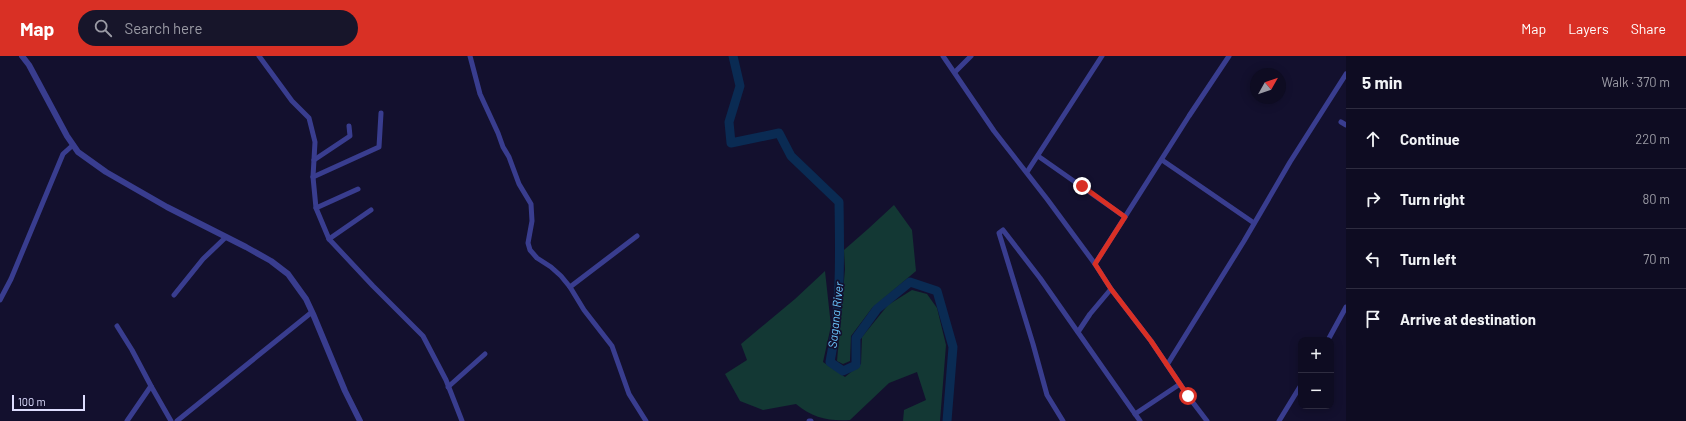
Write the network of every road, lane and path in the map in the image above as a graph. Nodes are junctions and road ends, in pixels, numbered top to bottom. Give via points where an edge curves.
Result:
1 (22, 56) edge
2 (259, 56) edge
3 (470, 56) edge
4 (943, 56) edge
5 (971, 56) edge
6 (1102, 56) edge
7 (1228, 56) edge
8 (954, 72) junction
9 (1346, 74) edge
10 (381, 113) dead end
11 (349, 126) dead end
12 (72, 145) junction
13 (1038, 156) junction
14 (314, 160) junction
15 (1162, 160) junction
16 (1027, 172) junction
17 (313, 177) junction
18 (358, 189) dead end
19 (316, 208) junction
20 (371, 210) dead end
21 (1125, 217) junction
22 (1254, 223) junction
23 (637, 236) dead end
24 (226, 237) junction
25 (329, 239) junction
26 (1095, 264) junction
27 (570, 287) junction
28 (1111, 289) junction
29 (174, 295) dead end
30 (0, 300) edge
31 (1346, 307) edge
32 (312, 312) junction
33 (117, 326) dead end
34 (1078, 332) junction
35 (1330, 337) edge
36 (485, 354) dead end
37 (1168, 365) junction
38 (1180, 384) junction
39 (151, 386) junction
40 (448, 387) junction
41 (1298, 390) edge
42 (1135, 414) junction
43 (127, 421) edge
44 (171, 421) edge
45 (176, 421) edge
46 (360, 421) edge
47 (462, 421) edge
48 (646, 421) edge
49 (1063, 421) edge
50 (1140, 421) edge
51 (1207, 421) edge
52 (1279, 421) edge

1 - 12 street
2 - 14 street via 292,102 309,118 315,142
3 - 27 street via 480,94 519,184 531,204 532,221 528,243 530,250
4 - 8 street
5 - 8 street
6 - 13 street
7 - 15 street
8 - 16 street via 994,131
9 - 22 street
10 - 17 street via 379,147
11 - 14 street via 350,136
12 - 24 street via 106,172
12 - 30 street via 63,154
13 - 16 street
13 - 21 street
14 - 17 street
15 - 21 street
15 - 22 street
16 - 26 street
17 - 19 street
18 - 19 street
19 - 25 street
20 - 25 street
21 - 26 street
22 - 37 street
23 - 27 street
24 - 29 street via 203,259
24 - 32 street via 271,261 288,274
25 - 40 street via 423,336
26 - 28 street
27 - 48 street via 612,346 629,394
28 - 34 street
28 - 37 street
31 - 35 street
32 - 45 street
32 - 46 street
33 - 39 street
34 - 42 street
34 - 49 street via 1003,230 999,233 1034,344 1046,395
36 - 40 street
37 - 38 street
38 - 42 street
38 - 51 street
39 - 43 street
39 - 44 street
40 - 47 street
41 - 52 street
42 - 50 street

